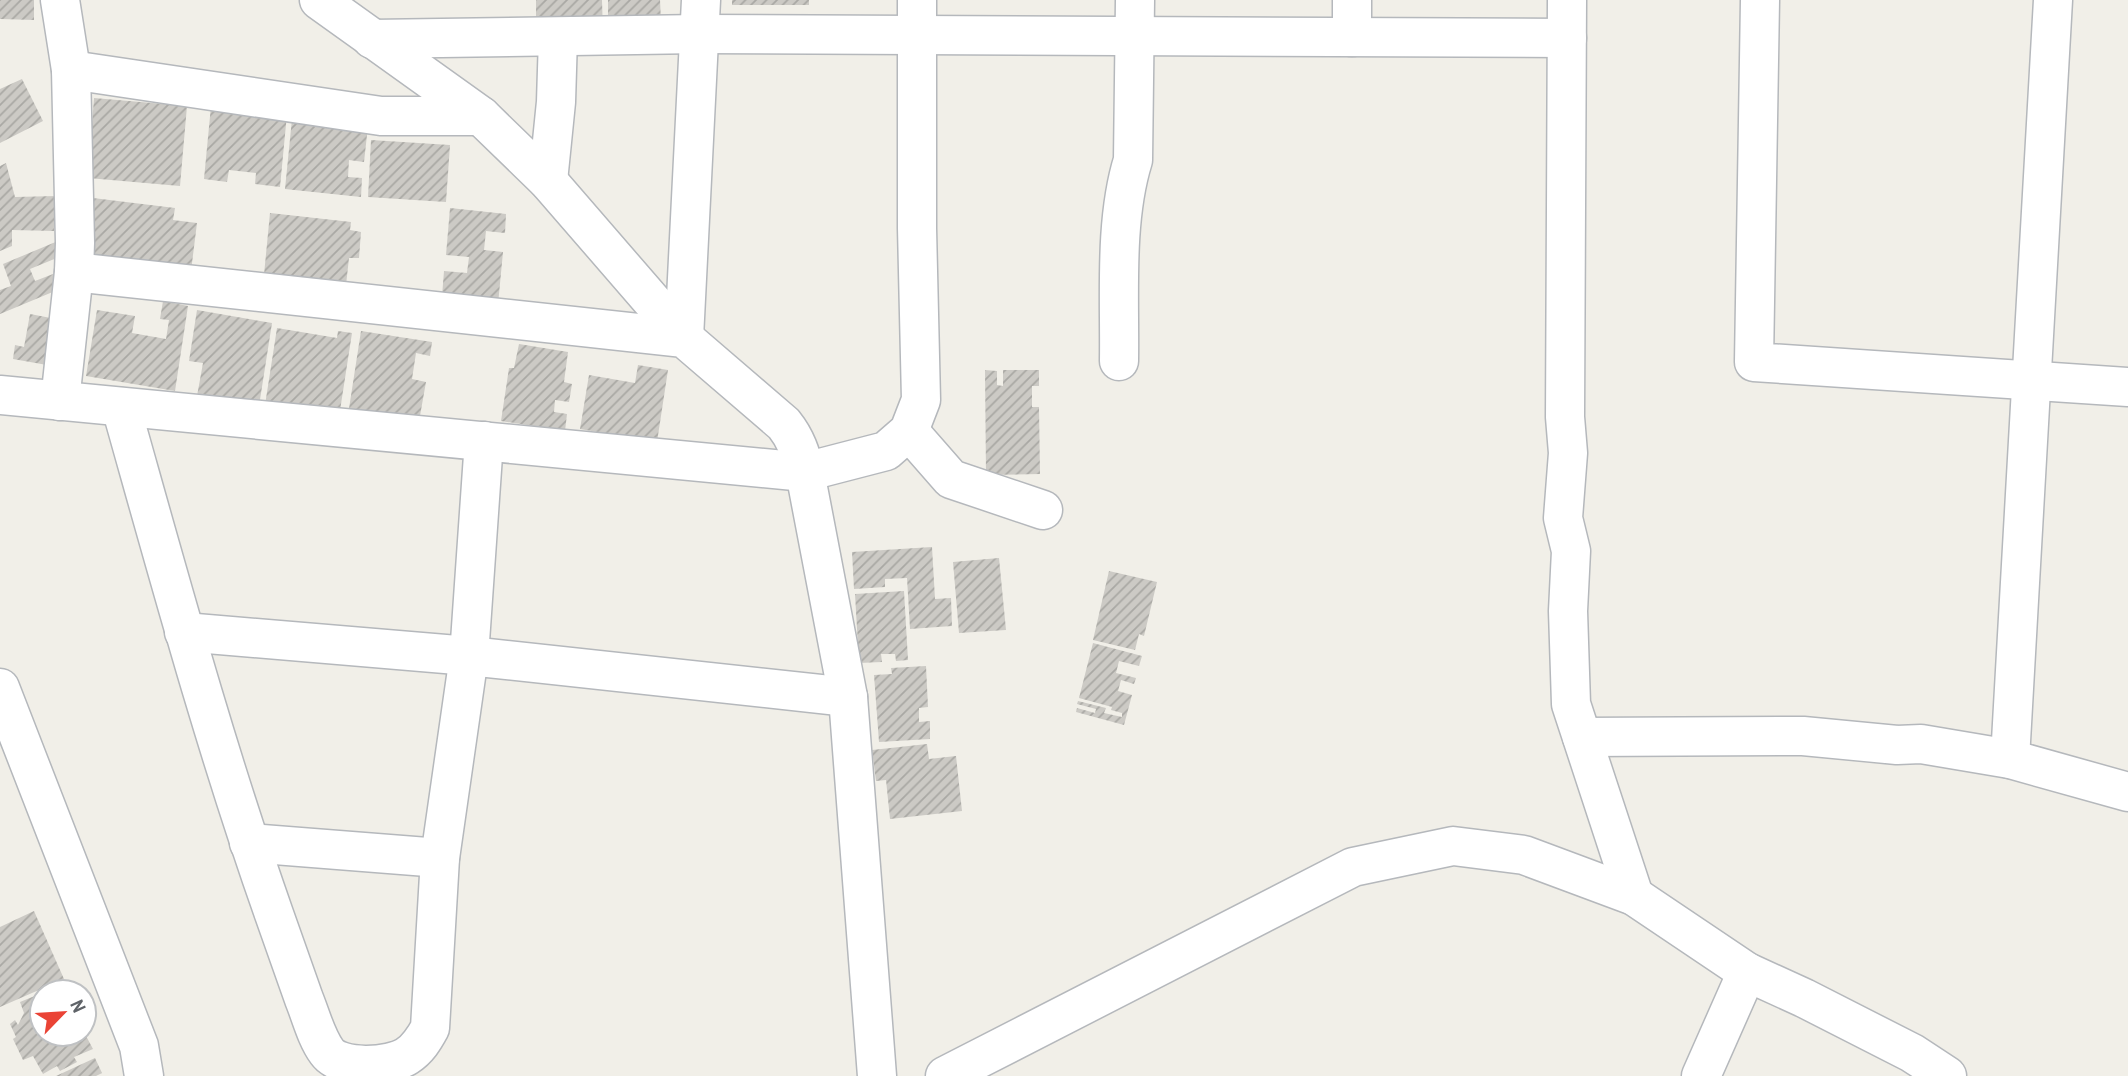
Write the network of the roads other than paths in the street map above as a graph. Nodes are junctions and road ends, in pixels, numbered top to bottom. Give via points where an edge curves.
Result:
1 (60, 0) edge
2 (319, 0) edge
3 (1567, 0) edge
4 (1760, 0) edge
5 (2053, 0) edge
6 (701, 17) edge
7 (917, 18) edge
8 (1135, 18) edge
9 (1352, 18) edge
10 (558, 37) junction
11 (1567, 38) junction
12 (372, 39) junction
13 (71, 70) junction
14 (481, 116) junction
15 (548, 181) junction
16 (74, 272) junction
17 (684, 338) junction
18 (1119, 361) dead end
19 (2031, 381) junction
20 (2128, 387) edge
21 (0, 395) edge
22 (60, 401) junction
23 (121, 407) junction
24 (909, 431) junction
25 (484, 441) junction
26 (806, 472) junction
27 (1043, 510) dead end
28 (184, 632) junction
29 (469, 656) junction
30 (0, 688) edge
31 (848, 697) junction
32 (1582, 737) junction
33 (2010, 759) junction
34 (2128, 792) edge
35 (249, 843) junction
36 (440, 858) junction
37 (1634, 896) junction
38 (1747, 972) junction
39 (144, 1076) edge
40 (877, 1076) edge
41 (945, 1076) edge
42 (1701, 1076) edge
43 (1947, 1076) edge

1 - 13 street
2 - 12 street
3 - 11 street
4 - 19 street via 1754,362
5 - 19 street
6 - 7 street
6 - 10 street
6 - 17 street
7 - 8 street
7 - 24 street via 921,400
8 - 9 street
8 - 18 street via 1133,160 1121,218
9 - 11 street
10 - 12 street
10 - 15 street
11 - 32 street via 1568,453 1563,517 1571,551 1571,704
12 - 14 street
13 - 14 street via 381,116
13 - 16 street
14 - 15 street
15 - 17 street
16 - 17 street
16 - 22 street
17 - 26 street via 784,424 800,450
19 - 20 street
19 - 33 street
21 - 22 street
22 - 23 street
23 - 25 street
23 - 28 street
24 - 26 street via 886,451
24 - 27 street via 951,479
25 - 26 street
25 - 29 street
26 - 31 street
28 - 29 street
28 - 35 street
29 - 31 street
29 - 36 street
30 - 39 street via 139,1046
31 - 40 street
32 - 33 street via 1803,736 1921,744
32 - 37 street
33 - 34 street
35 - 36 street
35 - 36 street via 328,1055 366,1066 406,1057 430,1028
37 - 38 street
37 - 41 street via 1524,855 1453,846 1353,867
38 - 42 street
38 - 43 street via 1912,1053

